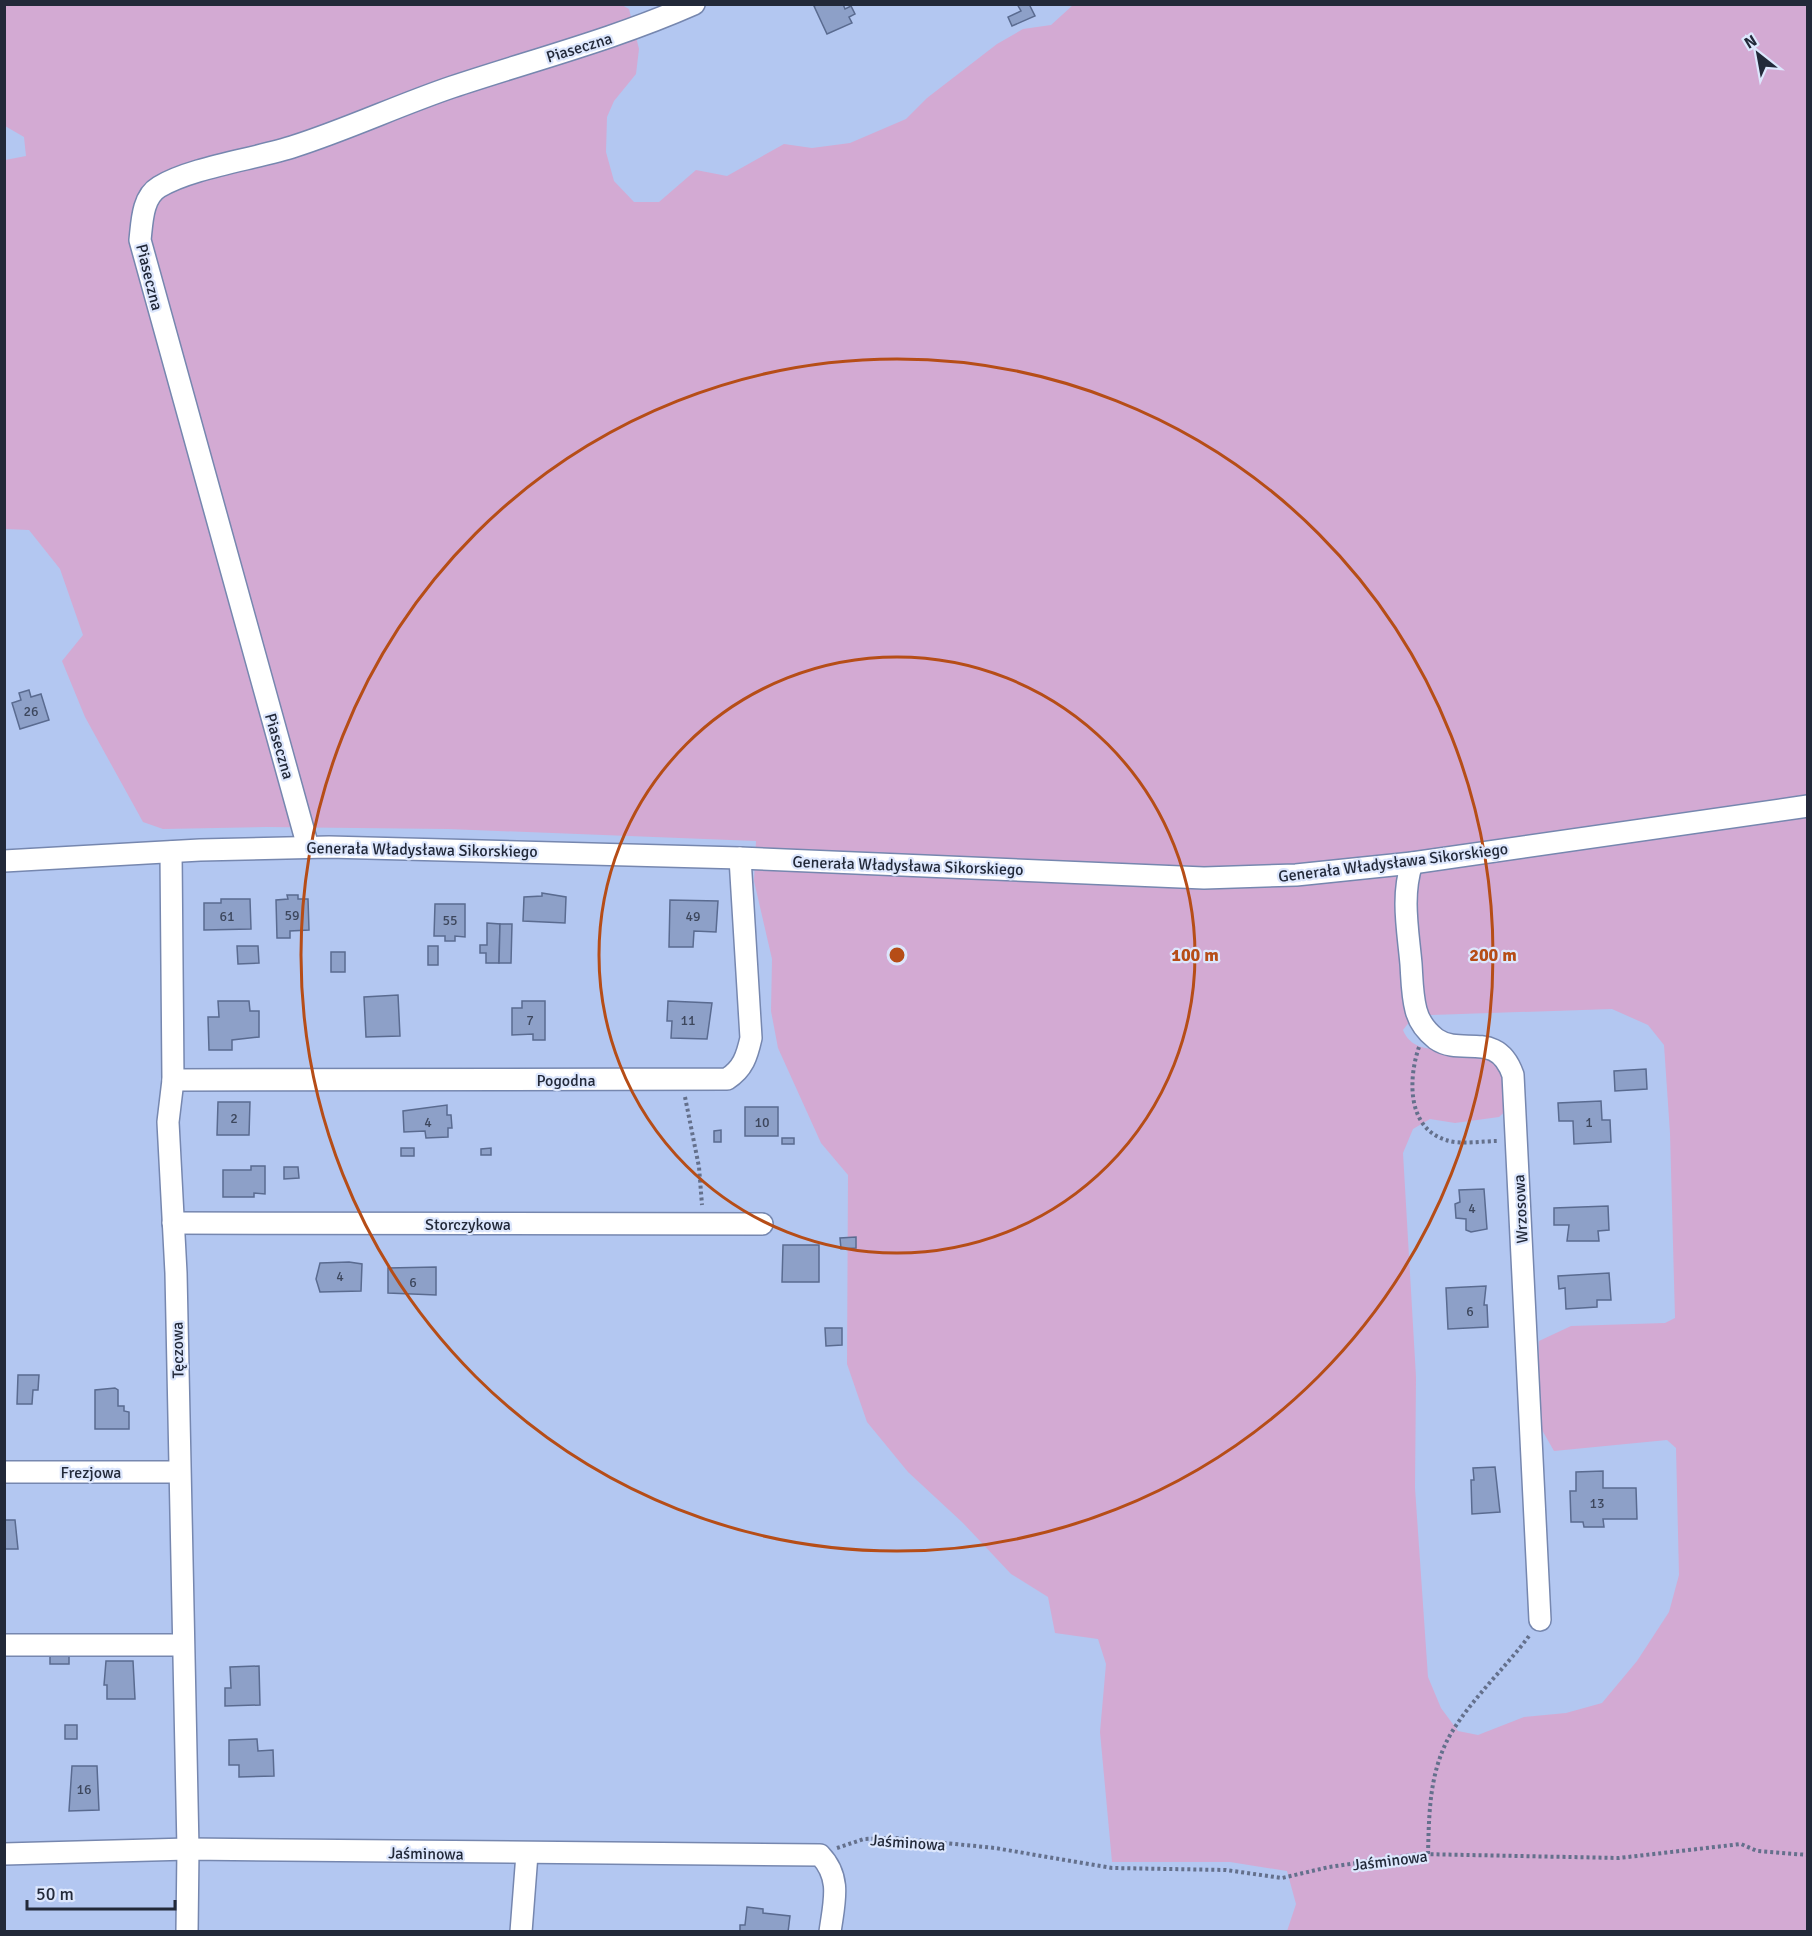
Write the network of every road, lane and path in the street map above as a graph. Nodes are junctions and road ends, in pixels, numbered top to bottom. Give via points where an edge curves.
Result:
1 (694, 4) edge
2 (1808, 806) edge
3 (308, 847) junction
4 (171, 852) junction
5 (740, 858) junction
6 (4, 861) edge
7 (1412, 863) junction
8 (1424, 1030) junction
9 (173, 1080) junction
10 (688, 1080) junction
11 (1517, 1141) junction
12 (173, 1223) junction
13 (762, 1224) dead end
14 (715, 1225) junction
15 (4, 1472) edge
16 (178, 1472) junction
17 (1540, 1620) joint
18 (4, 1645) edge
19 (183, 1645) junction
20 (188, 1849) junction
21 (4, 1854) edge
22 (527, 1854) junction
23 (1428, 1854) junction
24 (820, 1855) junction
25 (1808, 1855) edge
26 (187, 1932) edge
27 (521, 1932) edge
28 (830, 1932) edge

1 - 3 street, Piaseczna via 637,29 451,87 329,135 180,177 157,188 145,205 140,240
2 - 7 street, Generała Władysława Sikorskiego
3 - 4 street, Generała Władysława Sikorskiego
3 - 5 street, Generała Władysława Sikorskiego
4 - 6 street, Generała Władysława Sikorskiego
4 - 9 street, Tęczowa
5 - 7 street, Generała Władysława Sikorskiego via 1204,878 1296,876
5 - 10 street, Pogodna via 751,1038 738,1072 727,1079
7 - 8 street via 1407,878 1407,917 1416,1011
8 - 11 street, Wrzosowa via 1439,1041 1493,1049 1508,1062 1513,1075
8 - 11 path via 1411,1076 1415,1111 1428,1129 1447,1140
9 - 10 street, Pogodna
9 - 12 street, Tęczowa via 168,1122
10 - 14 path via 686,1110 699,1167 701,1202
11 - 17 street, Wrzosowa
12 - 14 street, Storczykowa
12 - 16 street, Tęczowa
13 - 14 street, Storczykowa
15 - 16 street, Frezjowa
16 - 19 street, Tęczowa
17 - 23 path via 1445,1745 1429,1808
18 - 19 street
19 - 20 street, Tęczowa
20 - 21 street, Jaśminowa
20 - 22 street, Jaśminowa
20 - 26 street, Tęczowa
22 - 24 street, Jaśminowa
22 - 27 street
23 - 24 path, Jaśminowa via 1282,1878 1226,1870 1112,1868 995,1848 895,1838 864,1839
23 - 25 path, Jaśminowa via 1619,1858 1741,1844 1757,1851
24 - 28 street via 835,1879

